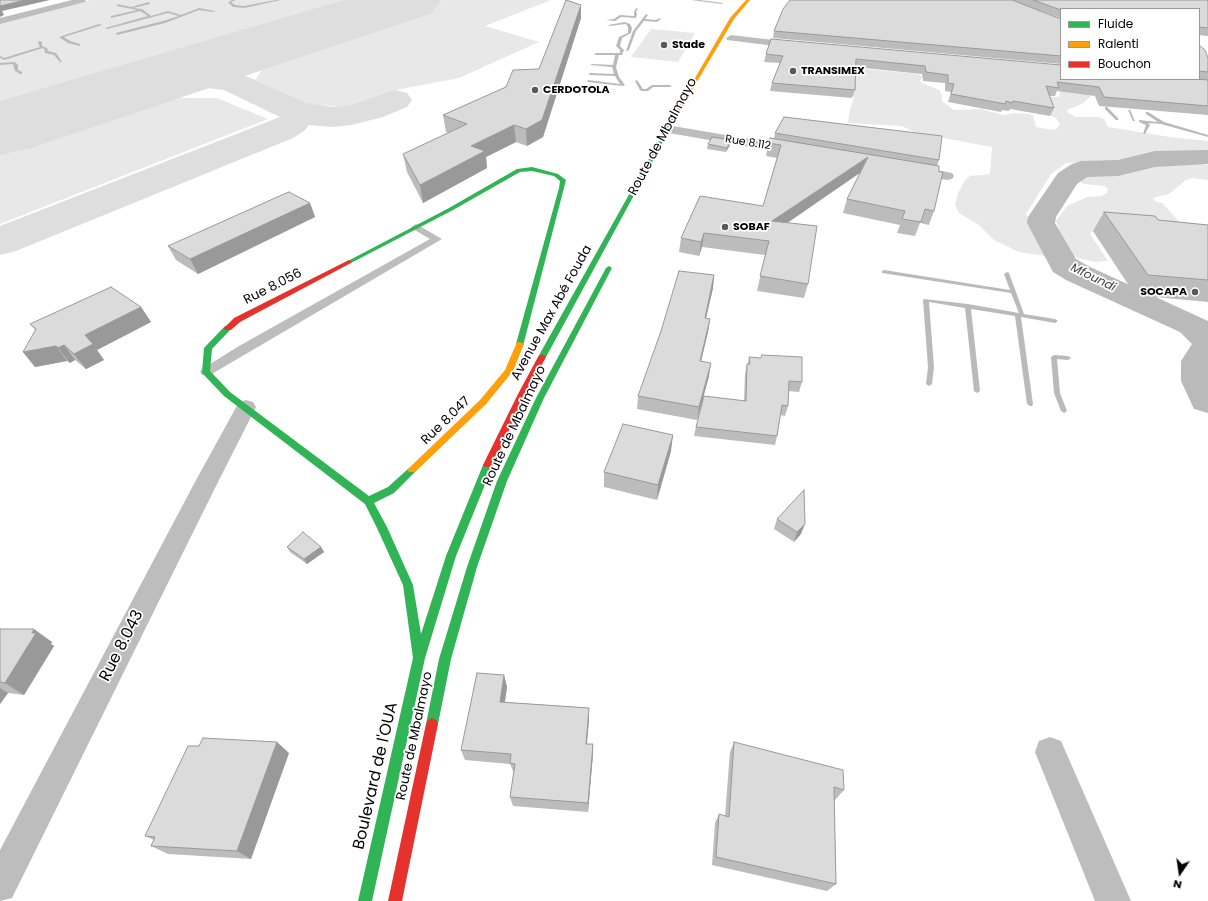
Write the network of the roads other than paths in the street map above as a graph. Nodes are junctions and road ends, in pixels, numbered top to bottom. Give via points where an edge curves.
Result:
1 (82, 0) edge
2 (748, 0) edge
3 (757, 0) edge
4 (0, 21) edge
5 (731, 38) junction
6 (809, 47) edge
7 (720, 58) dead end
8 (677, 131) junction
9 (812, 154) edge
10 (902, 168) edge
11 (947, 176) dead end
12 (563, 180) joint
13 (416, 227) junction
14 (614, 258) dead end
15 (206, 372) junction
16 (246, 407) junction
17 (368, 501) junction
18 (419, 658) junction
19 (1050, 752) dead end
20 (0, 886) edge
21 (364, 901) edge
22 (395, 901) edge
23 (1113, 901) edge

1 - 4 street
2 - 8 main road, Avenue Max Abé Fouda via 732,18
3 - 5 main road
5 - 6 street
5 - 7 main road
8 - 9 street, Rue 8.112
8 - 18 main road, Avenue Max Abé Fouda via 522,394 482,478 451,556
10 - 11 street
12 - 13 main road, Rue 8.056 via 556,175 532,169 519,170
12 - 17 main road, Rue 8.047 via 518,352 509,371 483,402 391,490
13 - 15 main road, Rue 8.056 via 237,320 208,348
13 - 15 lane via 437,239
14 - 22 main road, Route de Mbalmayo via 540,398 502,482 475,560 446,659
15 - 16 main road via 227,394
16 - 17 main road
16 - 20 street, Rue 8.043
17 - 18 main road via 408,585
18 - 21 main road, Boulevard de l'OUA
19 - 23 street

